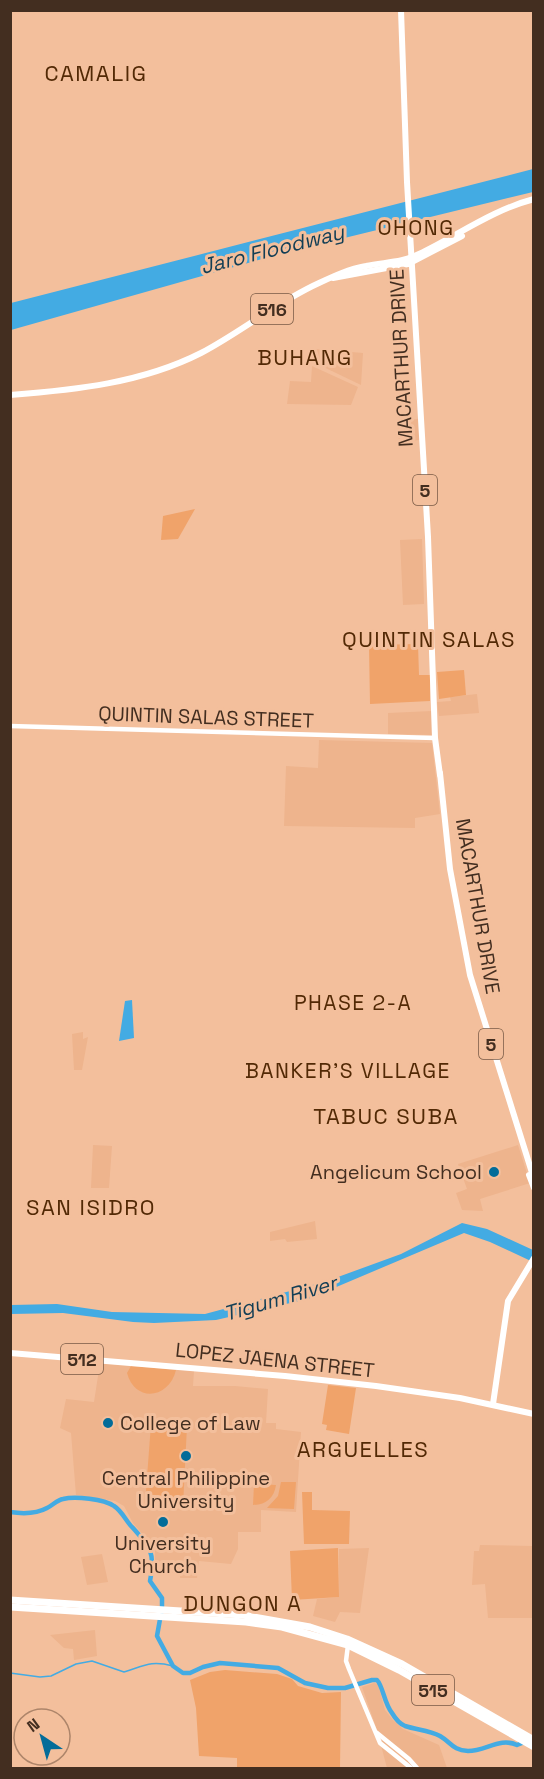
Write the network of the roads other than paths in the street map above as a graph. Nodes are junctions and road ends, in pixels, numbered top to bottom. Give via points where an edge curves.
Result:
1 (402, 10) edge
2 (534, 201) edge
3 (492, 217) junction
4 (411, 255) junction
5 (420, 256) junction
6 (402, 263) junction
7 (412, 271) junction
8 (333, 278) junction
9 (224, 343) dead end
10 (211, 346) junction
11 (10, 395) edge
12 (10, 726) edge
13 (437, 738) junction
14 (513, 1116) junction
15 (534, 1179) edge
16 (534, 1188) edge
17 (534, 1258) edge
18 (10, 1353) edge
19 (494, 1404) junction
20 (534, 1414) edge
21 (10, 1600) edge
22 (60, 1606) junction
23 (10, 1607) edge
24 (155, 1612) junction
25 (243, 1618) junction
26 (344, 1629) dead end
27 (341, 1637) junction
28 (348, 1645) junction
29 (385, 1660) junction
30 (471, 1694) dead end
31 (467, 1701) junction
32 (500, 1725) junction
33 (375, 1731) junction
34 (519, 1735) junction
35 (534, 1740) edge
36 (534, 1747) edge
37 (410, 1764) edge
38 (417, 1768) edge

1 - 4 main road, MACARTHUR DRIVE / 5
2 - 3 main road via 510,206
3 - 5 main road
3 - 8 main road via 409,261
4 - 5 main road
4 - 5 main road
4 - 6 main road, 516
4 - 7 main road, MACARTHUR DRIVE / 5
5 - 7 main road
6 - 7 main road
6 - 8 main road, 516
7 - 13 main road, MACARTHUR DRIVE / 5
8 - 10 main road, 516 via 303,291
9 - 10 main road
10 - 11 main road, 516 via 172,367 144,375 69,390
12 - 13 main road, QUINTIN SALAS STREET
13 - 14 main road, MACARTHUR DRIVE / 5 via 450,869 469,970
14 - 15 main road, MACARTHUR DRIVE / 5
14 - 16 main road
17 - 19 main road via 508,1300
18 - 19 main road, LOPEZ JAENA STREET / 512 via 285,1376
19 - 20 main road, LOPEZ JAENA STREET
21 - 22 highway, 515
22 - 23 highway, 515
22 - 24 highway, 515
22 - 24 highway, 515 via 111,1601
24 - 25 highway, 515
25 - 27 highway, 515 via 293,1623
25 - 28 highway, 515
26 - 27 highway
27 - 29 highway, 515
28 - 29 highway, 515
28 - 33 main road via 346,1661
29 - 31 highway, 515 via 402,1664
29 - 32 highway, 515
30 - 31 highway
31 - 32 highway, 515
32 - 34 highway, 515
33 - 37 main road
33 - 37 main road via 380,1743
34 - 35 highway, 515
34 - 36 highway, 515
37 - 38 main road

